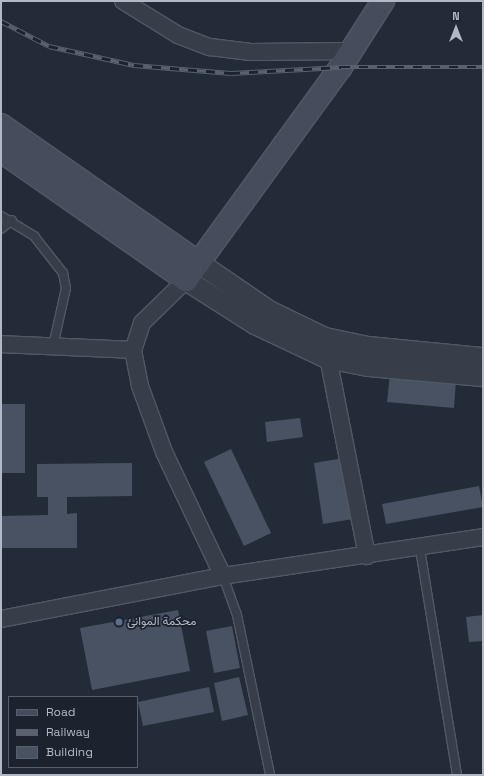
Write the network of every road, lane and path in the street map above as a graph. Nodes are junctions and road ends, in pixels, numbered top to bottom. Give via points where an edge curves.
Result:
1 (123, 1) edge
2 (382, 1) edge
3 (351, 51) junction
4 (1, 125) edge
5 (1, 151) edge
6 (1, 216) edge
7 (12, 220) junction
8 (1, 229) edge
9 (193, 271) junction
10 (325, 338) junction
11 (1, 344) edge
12 (54, 346) junction
13 (133, 350) junction
14 (327, 358) junction
15 (483, 358) edge
16 (483, 376) edge
17 (483, 537) edge
18 (420, 549) junction
19 (367, 556) junction
20 (223, 576) junction
21 (1, 619) edge
22 (270, 775) edge
23 (457, 775) edge

1 - 3 street via 178,35 210,47 251,52
2 - 3 main road
3 - 9 main road
4 - 9 main road
5 - 9 main road
6 - 7 lane
7 - 8 lane
7 - 12 lane via 34,236 63,273 66,288
9 - 10 street
9 - 13 street via 142,324
9 - 14 street via 255,324
10 - 14 street
10 - 15 street via 368,347
11 - 12 street
12 - 13 street
13 - 20 street via 140,386 164,452
14 - 16 street via 369,366
14 - 19 street
17 - 18 street
18 - 19 street
18 - 23 lane
19 - 20 street
20 - 21 street
20 - 22 lane via 237,615

